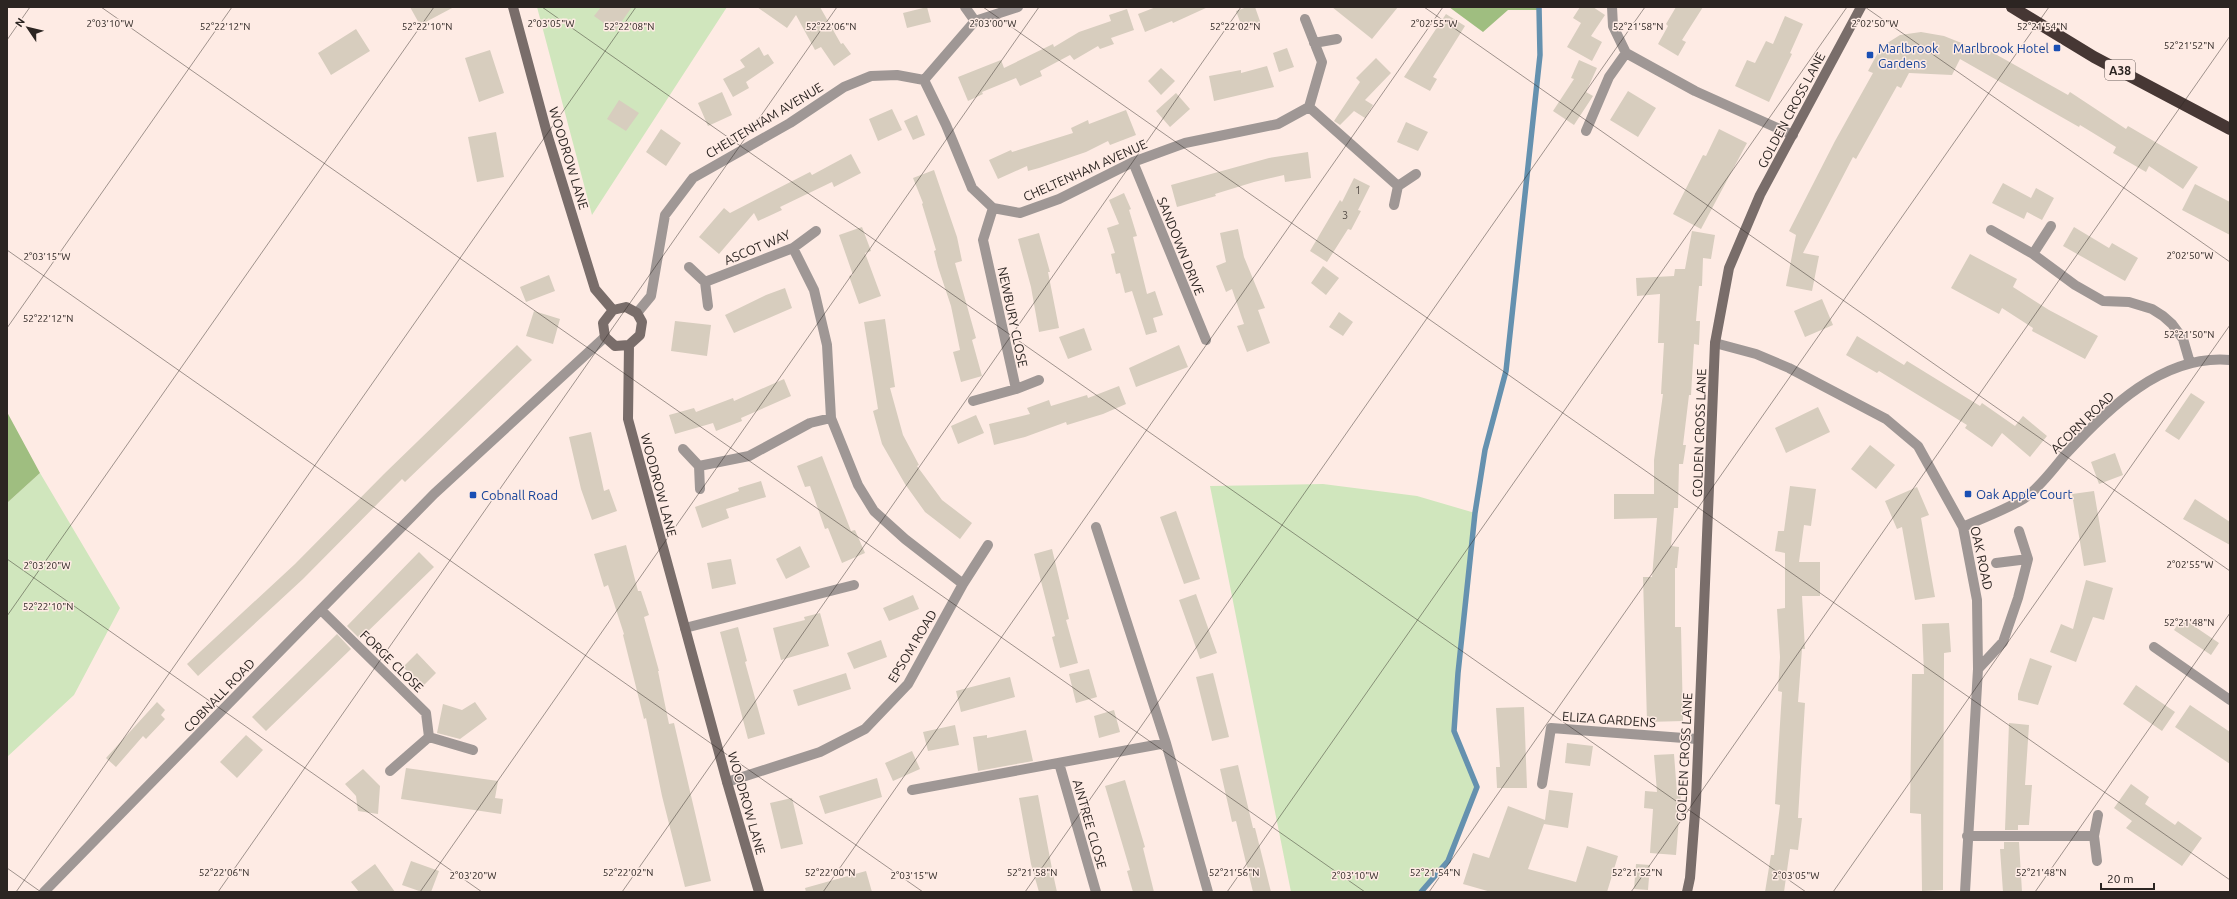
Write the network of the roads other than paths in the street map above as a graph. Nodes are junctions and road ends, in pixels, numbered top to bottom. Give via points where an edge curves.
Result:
1 (513, 7) edge
2 (965, 7) edge
3 (1018, 7) edge
4 (1612, 7) edge
5 (1861, 7) edge
6 (2012, 7) edge
7 (1305, 19) dead end
8 (975, 21) junction
9 (1337, 39) dead end
10 (1314, 43) junction
11 (1626, 53) junction
12 (924, 80) junction
13 (1309, 107) junction
14 (2230, 129) edge
15 (1586, 131) dead end
16 (1793, 135) junction
17 (1133, 162) junction
18 (1416, 174) dead end
19 (1398, 186) junction
20 (1394, 205) dead end
21 (993, 208) junction
22 (2051, 226) dead end
23 (1991, 230) dead end
24 (816, 231) dead end
25 (793, 248) junction
26 (2033, 254) junction
27 (689, 267) dead end
28 (705, 282) junction
29 (708, 306) dead end
30 (613, 310) junction
31 (637, 313) junction
32 (605, 337) junction
33 (1206, 340) dead end
34 (1715, 343) junction
35 (629, 345) junction
36 (2230, 360) edge
37 (2190, 364) junction
38 (1039, 380) dead end
39 (1016, 389) junction
40 (973, 401) dead end
41 (831, 418) junction
42 (683, 449) dead end
43 (699, 466) junction
44 (700, 489) dead end
45 (1096, 527) dead end
46 (1963, 527) junction
47 (2019, 531) dead end
48 (988, 545) dead end
49 (2028, 559) junction
50 (1996, 563) dead end
51 (963, 584) junction
52 (854, 585) dead end
53 (321, 610) junction
54 (685, 628) junction
55 (2154, 647) dead end
56 (1978, 669) junction
57 (2230, 700) edge
58 (429, 737) junction
59 (1697, 739) junction
60 (1166, 743) junction
61 (473, 750) dead end
62 (1059, 763) junction
63 (390, 771) dead end
64 (727, 782) junction
65 (1542, 784) dead end
66 (912, 790) dead end
67 (2098, 815) dead end
68 (1967, 836) junction
69 (2094, 836) junction
70 (2097, 861) dead end
71 (44, 892) edge
72 (759, 892) edge
73 (1096, 892) edge
74 (1208, 892) edge
75 (1687, 892) edge
76 (1965, 892) edge

1 - 30 street, WOODROW LANE via 548,137 595,289
2 - 8 street
3 - 8 street
4 - 11 street via 1613,26
5 - 16 street, GOLDEN CROSS LANE
6 - 14 highway, A38 via 2094,57
7 - 10 street
8 - 12 street
9 - 10 street
10 - 13 street via 1322,62
11 - 15 street via 1609,77
11 - 16 street via 1695,91
12 - 21 street via 972,188
12 - 31 street, CHELTENHAM AVENUE via 898,74 872,76 844,87 790,122 693,178 665,215 650,296
13 - 17 street, CHELTENHAM AVENUE via 1278,124 1185,143
13 - 19 street
16 - 34 street, GOLDEN CROSS LANE via 1760,195 1729,268
17 - 21 street, CHELTENHAM AVENUE via 1059,199 1020,213
17 - 33 street, SANDOWN DRIVE
18 - 19 street
19 - 20 street
21 - 39 street, NEWBURY CLOSE via 983,240
22 - 26 street
23 - 26 street
24 - 25 street, ASCOT WAY
25 - 28 street, ASCOT WAY
25 - 41 street via 814,290 827,345
26 - 37 street via 2102,301 2129,302 2152,309 2163,316 2183,339
27 - 28 street
28 - 29 street
30 - 31 street via 626,307
30 - 32 street via 603,323
31 - 35 street via 642,322 640,335
32 - 35 street via 615,346
32 - 53 street, COBNALL ROAD via 434,494
34 - 46 street, OAK ROAD via 1756,354 1789,368 1886,419 1918,446
34 - 59 street, GOLDEN CROSS LANE
35 - 54 street, WOODROW LANE via 628,419
36 - 37 street, ACORN ROAD via 2214,359
37 - 46 street, ACORN ROAD via 2150,380 2128,395 2079,440 2026,498
38 - 39 street
39 - 40 street
41 - 43 street via 810,423 749,456
41 - 51 street via 858,486 874,511 904,539
42 - 43 street
43 - 44 street
45 - 60 street
46 - 56 street, OAK ROAD via 1977,600
47 - 49 street
48 - 51 street, EPSOM ROAD
49 - 50 street
49 - 56 street via 2003,642
51 - 64 street, EPSOM ROAD via 908,684 865,729 820,752
52 - 54 street
53 - 58 street, FORGE CLOSE via 426,712
53 - 71 street, COBNALL ROAD
54 - 64 street, WOODROW LANE
55 - 57 street
56 - 68 street, OAK ROAD
58 - 61 street
58 - 63 street
59 - 65 street, ELIZA GARDENS via 1551,728
59 - 75 street, GOLDEN CROSS LANE via 1696,800
60 - 62 street
60 - 74 street
62 - 66 street
62 - 73 street, AINTREE CLOSE
64 - 72 street, WOODROW LANE
67 - 69 street
68 - 69 street
68 - 76 street, OAK ROAD
69 - 70 street

